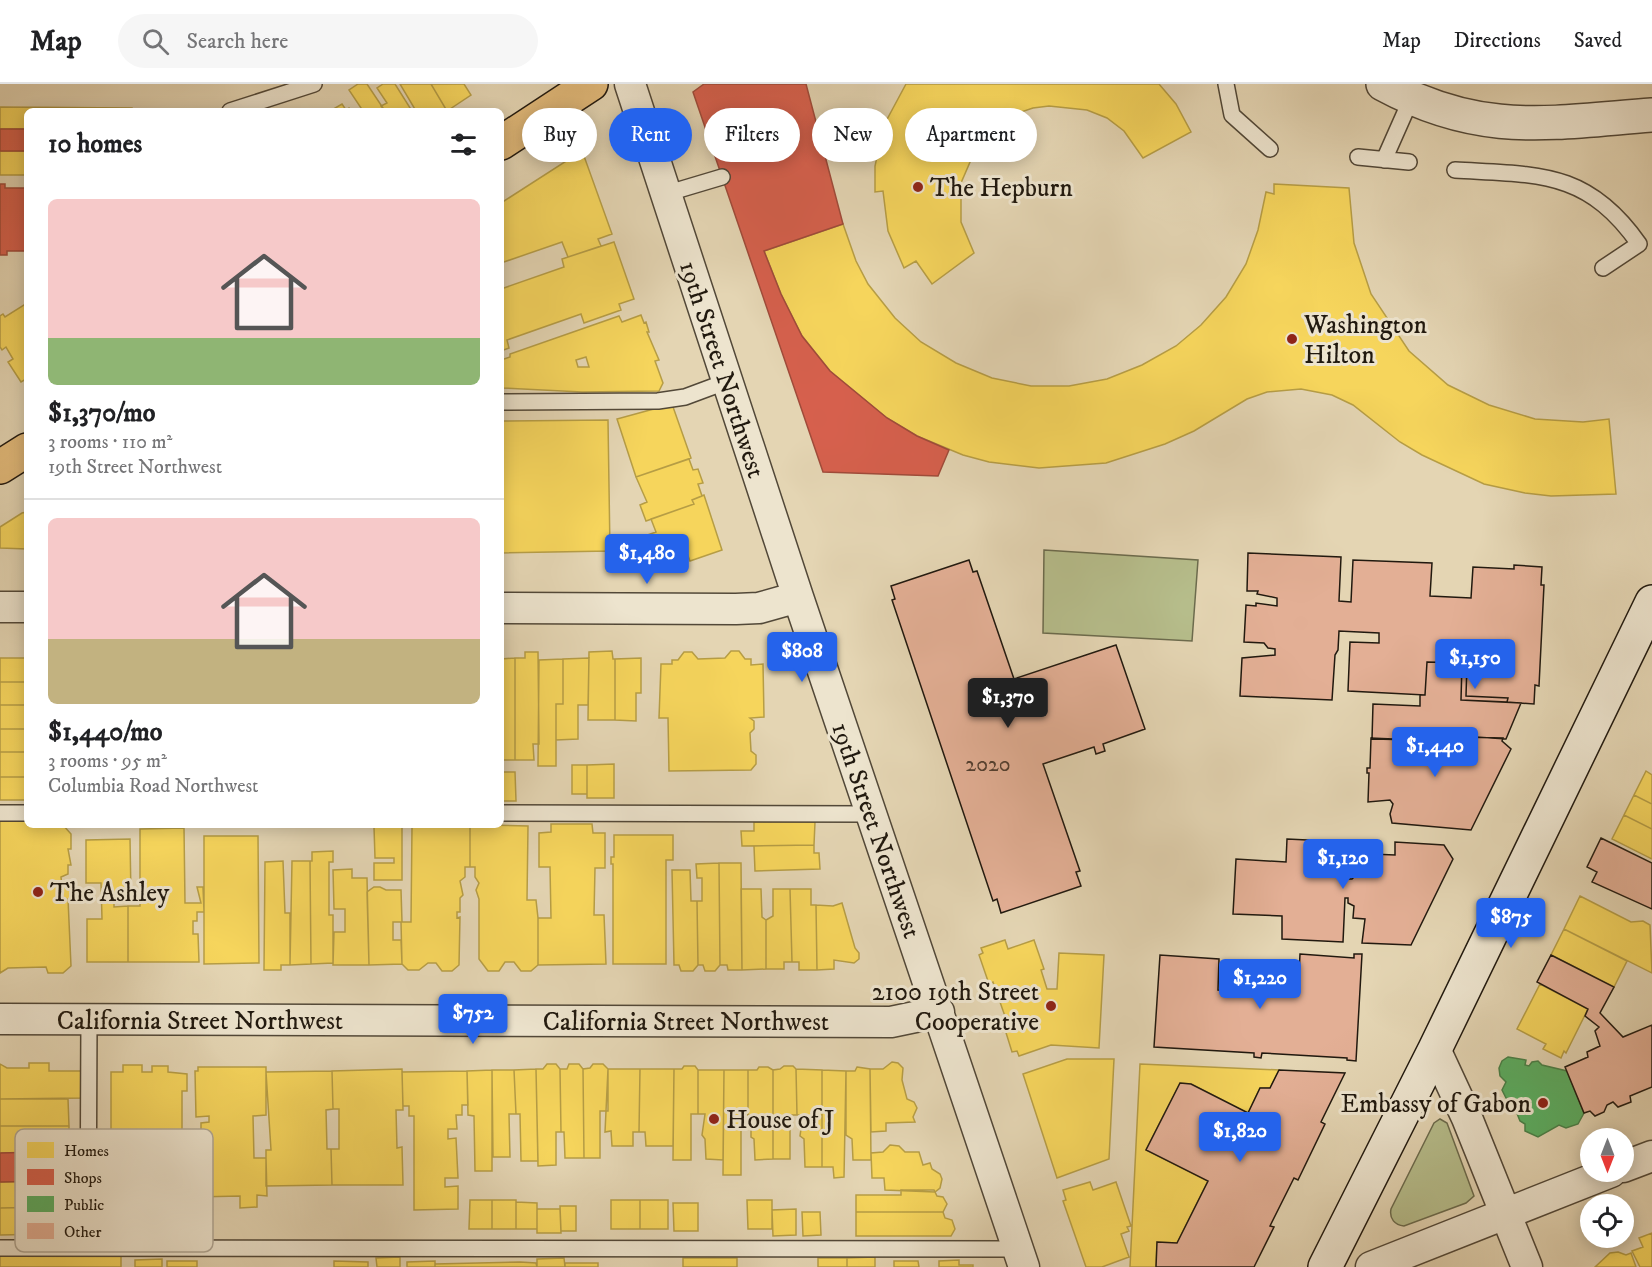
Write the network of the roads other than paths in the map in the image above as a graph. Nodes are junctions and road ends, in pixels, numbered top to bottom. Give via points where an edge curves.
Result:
1 (314, 84) edge
2 (591, 84) edge
3 (630, 84) edge
4 (1226, 84) edge
5 (1383, 84) edge
6 (1412, 99) junction
7 (239, 108) edge
8 (1652, 115) edge
9 (504, 141) edge
10 (1270, 149) dead end
11 (1358, 157) dead end
12 (1384, 160) junction
13 (1410, 162) dead end
14 (1455, 170) dead end
15 (722, 177) dead end
16 (665, 194) junction
17 (1603, 268) dead end
18 (728, 381) junction
19 (504, 402) edge
20 (24, 452) edge
21 (0, 467) edge
22 (798, 597) junction
23 (1651, 606) edge
24 (0, 607) edge
25 (24, 607) edge
26 (504, 608) edge
27 (0, 813) edge
28 (24, 813) edge
29 (504, 813) edge
30 (872, 814) junction
31 (939, 1012) junction
32 (0, 1019) edge
33 (88, 1019) junction
34 (1435, 1049) junction
35 (88, 1129) edge
36 (1652, 1156) edge
37 (1634, 1163) edge
38 (1585, 1182) edge
39 (1505, 1213) junction
40 (213, 1249) edge
41 (1021, 1258) edge
42 (1325, 1267) edge
43 (1371, 1267) edge
44 (1527, 1267) edge

1 - 7 lane
2 - 9 main road
3 - 16 street, 19th Street Northwest
4 - 10 lane via 1232,115
5 - 6 main road
6 - 8 main road via 1456,115 1497,122
6 - 12 lane
11 - 12 lane
12 - 13 lane
14 - 17 lane via 1553,179 1577,186 1597,198 1615,212 1639,244
15 - 16 lane
16 - 18 street, 19th Street Northwest
18 - 19 lane via 685,397 658,401
18 - 22 street, 19th Street Northwest
20 - 21 main road
22 - 26 street via 748,608
22 - 30 street, 19th Street Northwest
23 - 34 main road
24 - 25 street
27 - 28 lane
29 - 30 lane
30 - 31 street, 19th Street Northwest
31 - 33 street, California Street Northwest via 891,1022
31 - 41 street, 19th Street Northwest
32 - 33 street, California Street Northwest
33 - 35 lane
34 - 39 street
34 - 42 main road
36 - 37 street
38 - 39 street
39 - 43 street
39 - 44 street
40 - 41 lane

